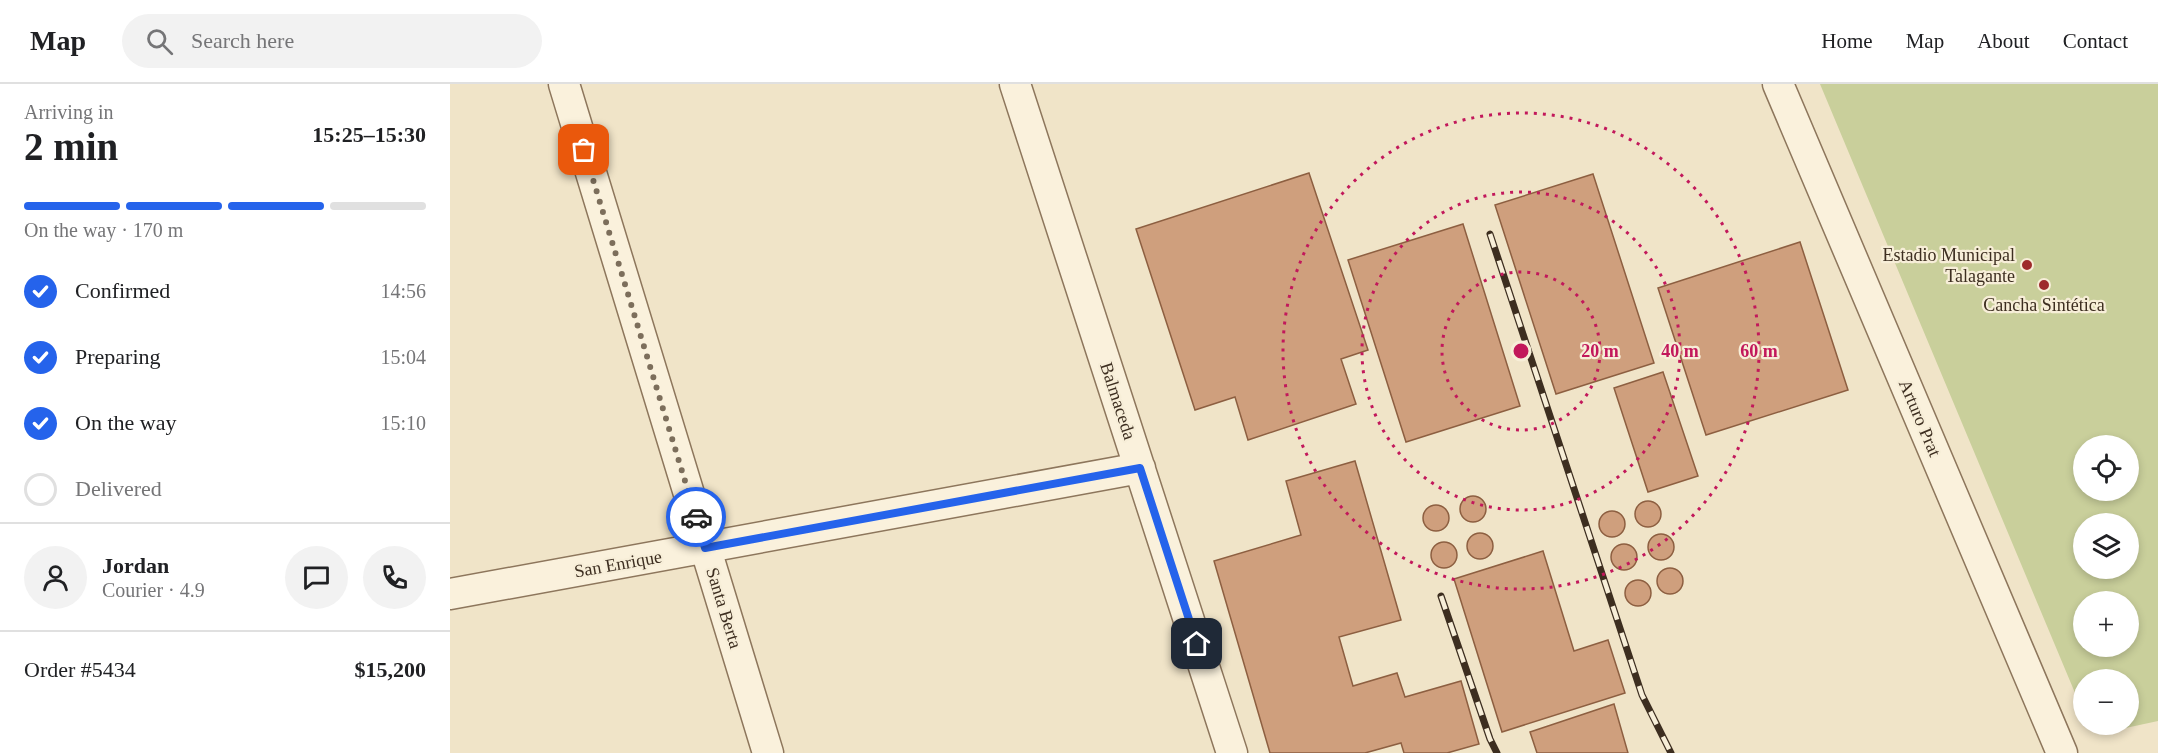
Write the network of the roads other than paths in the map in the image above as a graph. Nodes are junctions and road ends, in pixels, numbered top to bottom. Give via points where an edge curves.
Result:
1 (564, 84) edge
2 (1015, 84) edge
3 (1778, 84) edge
4 (1140, 468) junction
5 (705, 548) junction
6 (450, 594) edge
7 (768, 753) edge
8 (1232, 753) edge
9 (2062, 753) edge

1 - 5 street, Santa Berta
2 - 4 street, Balmaceda
3 - 9 street, Arturo Prat
4 - 5 street, San Enrique
4 - 8 street, Balmaceda
5 - 6 street, San Enrique
5 - 7 street, Santa Berta

